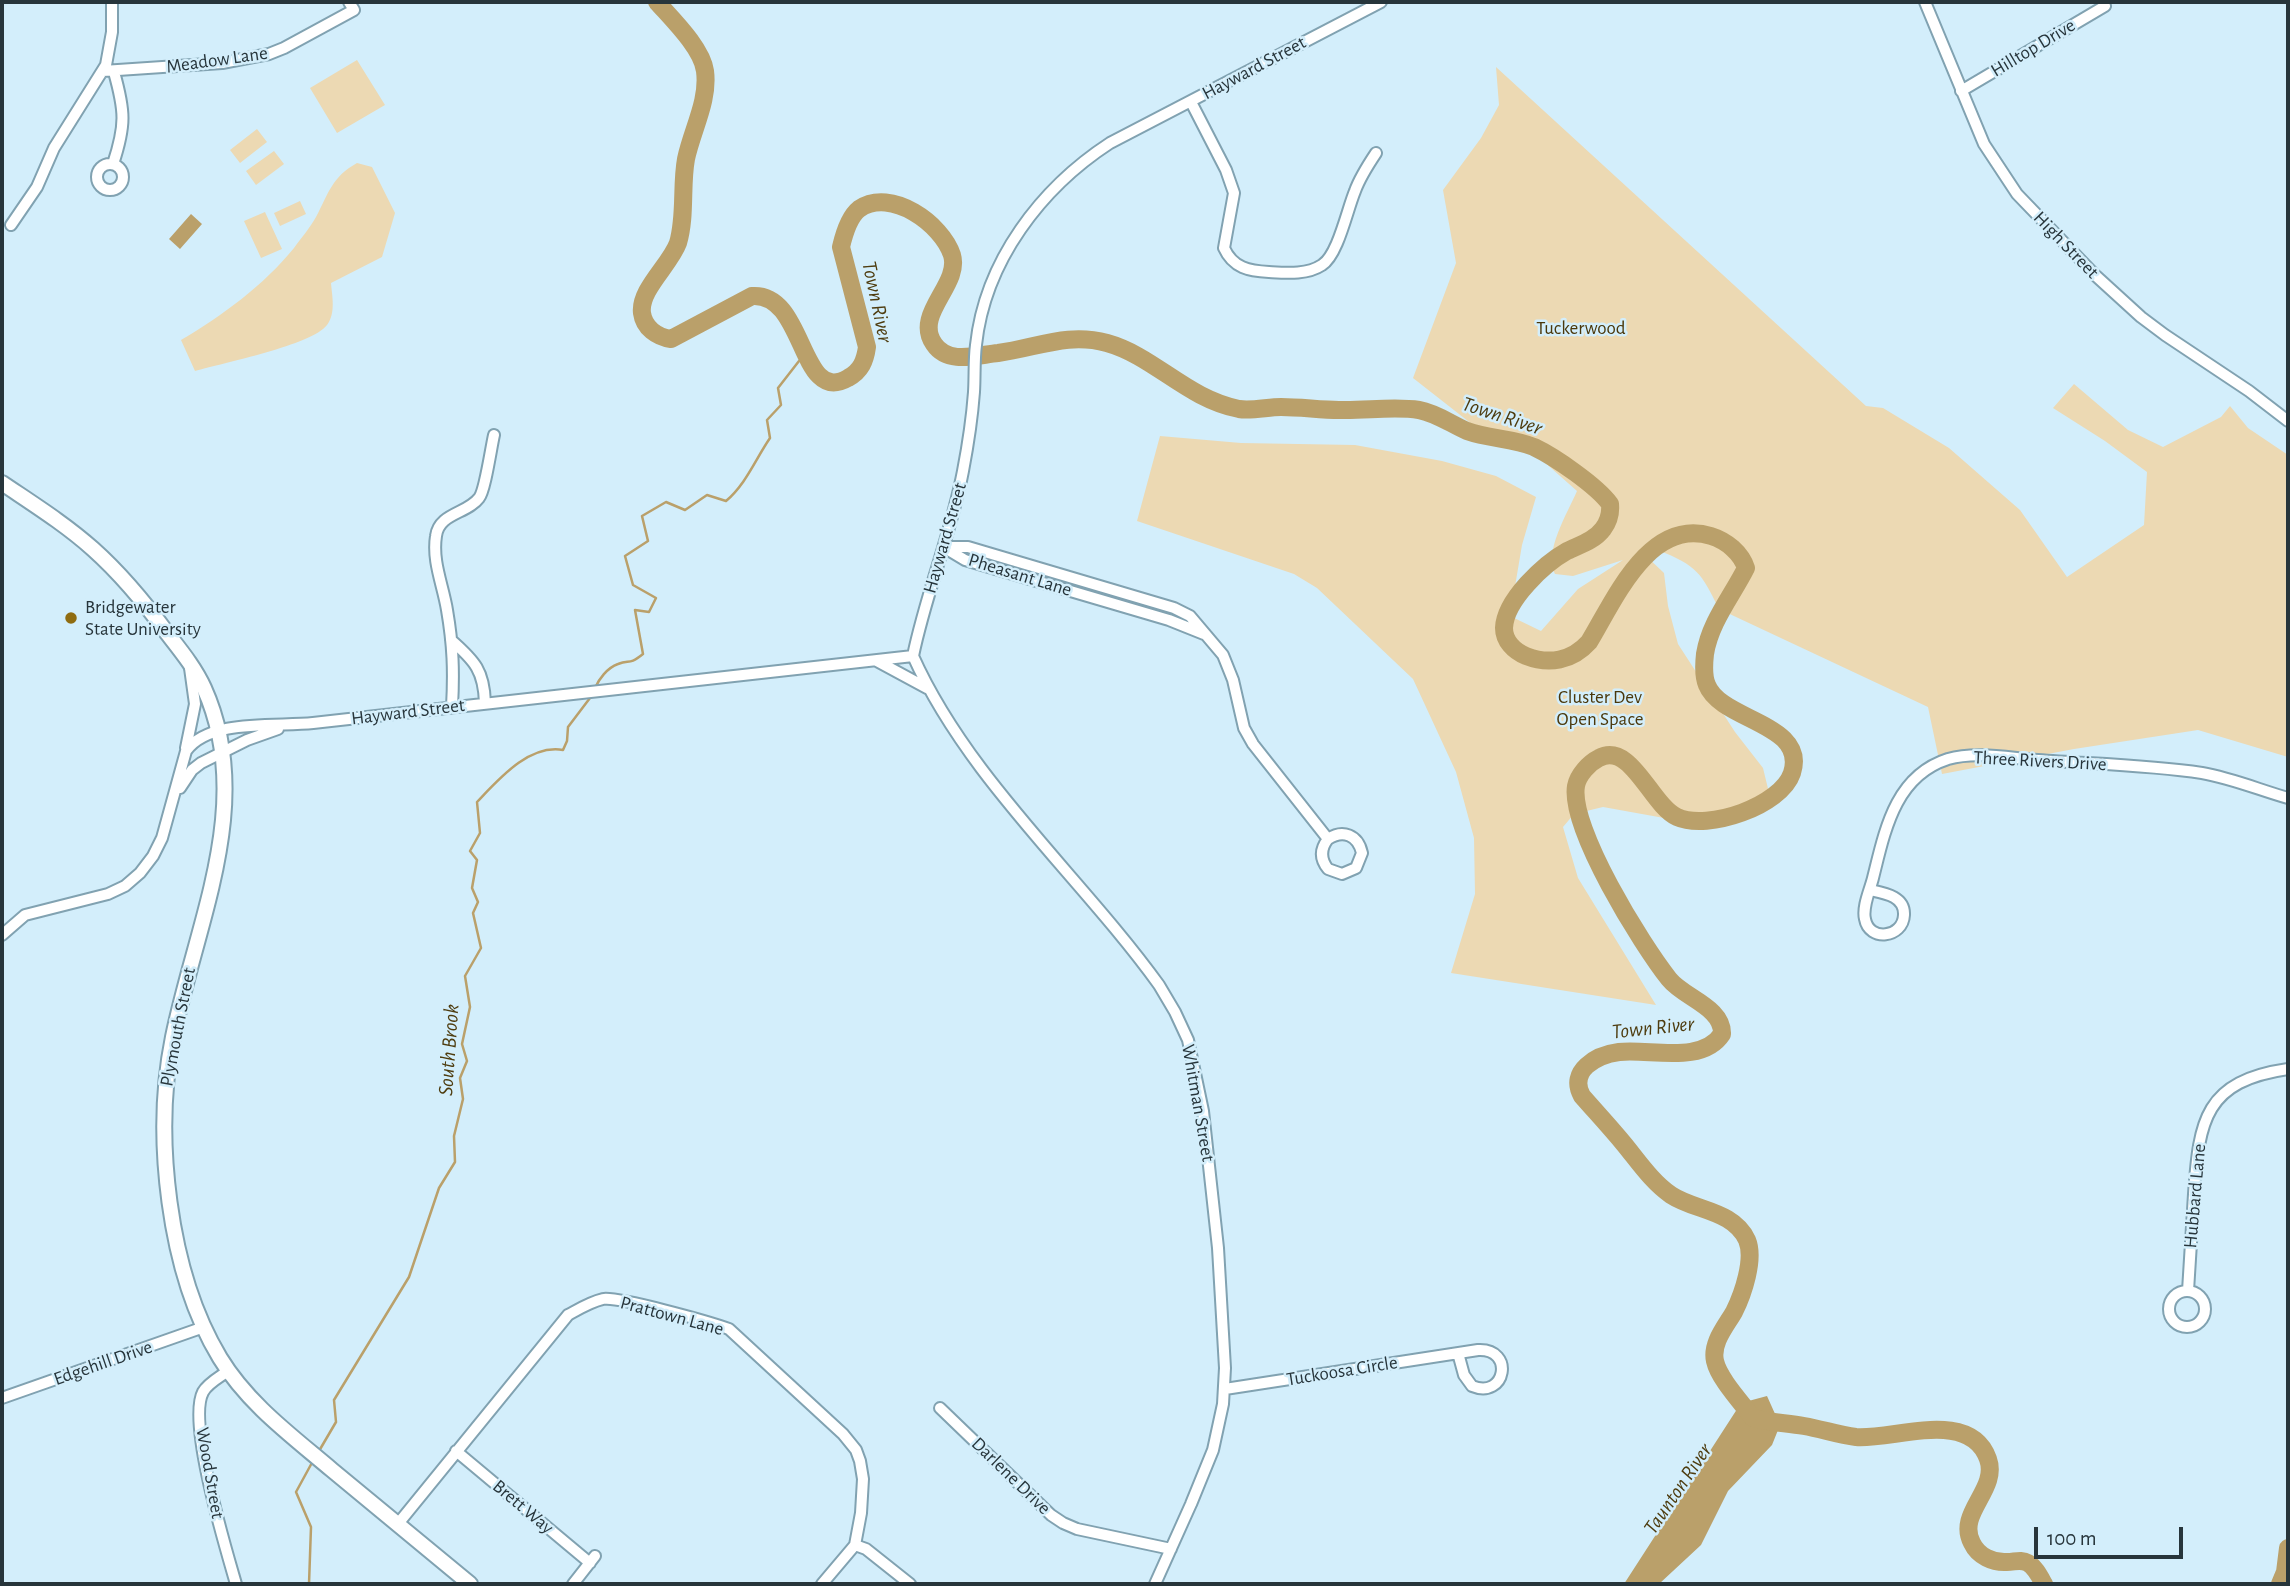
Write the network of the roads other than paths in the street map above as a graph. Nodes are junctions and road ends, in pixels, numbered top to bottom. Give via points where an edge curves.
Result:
1 (113, 2) edge
2 (349, 2) edge
3 (1381, 2) edge
4 (1925, 2) edge
5 (2105, 6) dead end
6 (108, 71) junction
7 (1961, 91) junction
8 (1191, 102) junction
9 (1376, 153) dead end
10 (113, 164) dead end
11 (11, 225) dead end
12 (2288, 421) edge
13 (494, 435) dead end
14 (2, 483) edge
15 (944, 547) junction
16 (1061, 574) junction
17 (1091, 583) junction
18 (1058, 587) junction
19 (1088, 596) junction
20 (1204, 634) junction
21 (452, 640) junction
22 (913, 656) junction
23 (877, 661) junction
24 (189, 662) junction
25 (927, 688) junction
26 (485, 704) junction
27 (452, 707) junction
28 (287, 726) junction
29 (219, 731) junction
30 (222, 754) junction
31 (180, 767) junction
32 (175, 796) junction
33 (2288, 798) edge
34 (1328, 839) dead end
35 (1870, 890) junction
36 (2, 935) edge
37 (2288, 1069) edge
38 (2188, 1291) dead end
39 (204, 1327) junction
40 (1458, 1353) junction
41 (228, 1371) junction
42 (1225, 1389) junction
43 (2, 1398) edge
44 (940, 1408) dead end
45 (456, 1451) junction
46 (397, 1525) junction
47 (855, 1545) junction
48 (1171, 1549) junction
49 (236, 1584) edge
50 (470, 1584) edge
51 (573, 1584) edge
52 (822, 1584) edge
53 (910, 1584) edge
54 (1155, 1584) edge

1 - 6 street
2 - 6 street, Meadow Lane via 354,10 269,54 222,63
3 - 8 street, Hayward Street
4 - 7 street, High Street
5 - 7 street, Hilltop Drive
6 - 10 street via 122,100 124,118
6 - 11 street via 54,148 37,187
7 - 12 street, High Street via 1984,144 2008,182 2096,276 2153,326
8 - 9 street via 1234,193 1224,248 1233,262 1248,270 1292,273 1325,264 1360,179
8 - 15 street, Hayward Street via 1135,129 1069,174 1022,228 999,266 976,346 967,454
13 - 21 street via 480,498 446,518 436,533 436,567
14 - 24 main road, Plymouth Street via 104,559
15 - 16 street, Pheasant Lane via 968,547
15 - 18 street, Pheasant Lane via 965,559
15 - 22 street, Hayward Street
16 - 17 street, Pheasant Lane
16 - 18 street
17 - 19 street
17 - 20 street, Pheasant Lane via 1179,609
18 - 19 street, Pheasant Lane
19 - 20 street, Pheasant Lane
20 - 34 street, Pheasant Lane via 1226,660 1244,728 1253,744
21 - 26 street via 476,662
21 - 27 street
22 - 23 street, Hayward Street
22 - 25 street, Whitman Street
23 - 25 street
23 - 26 street, Hayward Street
24 - 29 main road, Plymouth Street
24 - 31 street via 195,714
25 - 42 street, Whitman Street via 998,787 1149,972 1182,1026 1193,1057 1208,1148
26 - 27 street, Hayward Street
27 - 28 street, Hayward Street
28 - 29 street, Hayward Street
28 - 30 street, Hayward Street
29 - 30 main road, Plymouth Street
29 - 31 street via 192,744
30 - 32 street, Hayward Street via 192,770
30 - 39 main road, Plymouth Street via 225,788 219,848 175,1026 164,1099 173,1218 187,1282
31 - 32 street
32 - 36 street via 157,847 132,880 101,896 25,915
33 - 35 street, Three Rivers Drive via 2184,771 1985,756 1952,758 1925,770 1898,800
35 - 35 street, Three Rivers Drive via 1866,923 1875,933 1892,933 1903,923 1901,903
37 - 38 street, Hubbard Lane via 2231,1087 2204,1121 2197,1150
39 - 41 main road, Plymouth Street
39 - 43 street, Edgehill Drive
40 - 40 street, Tuckoosa Circle via 1483,1350 1495,1354 1502,1374 1486,1389 1472,1386
40 - 42 street, Tuckoosa Circle
41 - 46 main road, Plymouth Street via 266,1413
41 - 49 street, Wood Street via 204,1391 200,1410 211,1497
42 - 48 street, Whitman Street via 1213,1450
44 - 48 street, Darlene Drive via 1063,1523
45 - 46 street, Prattown Lane
45 - 47 street, Prattown Lane via 568,1315 584,1306 605,1298 709,1321 740,1337 856,1450 863,1479
45 - 51 street, Brett Way via 593,1560
46 - 50 main road, Plymouth Street
47 - 52 street
47 - 53 street
48 - 54 street, Whitman Street

